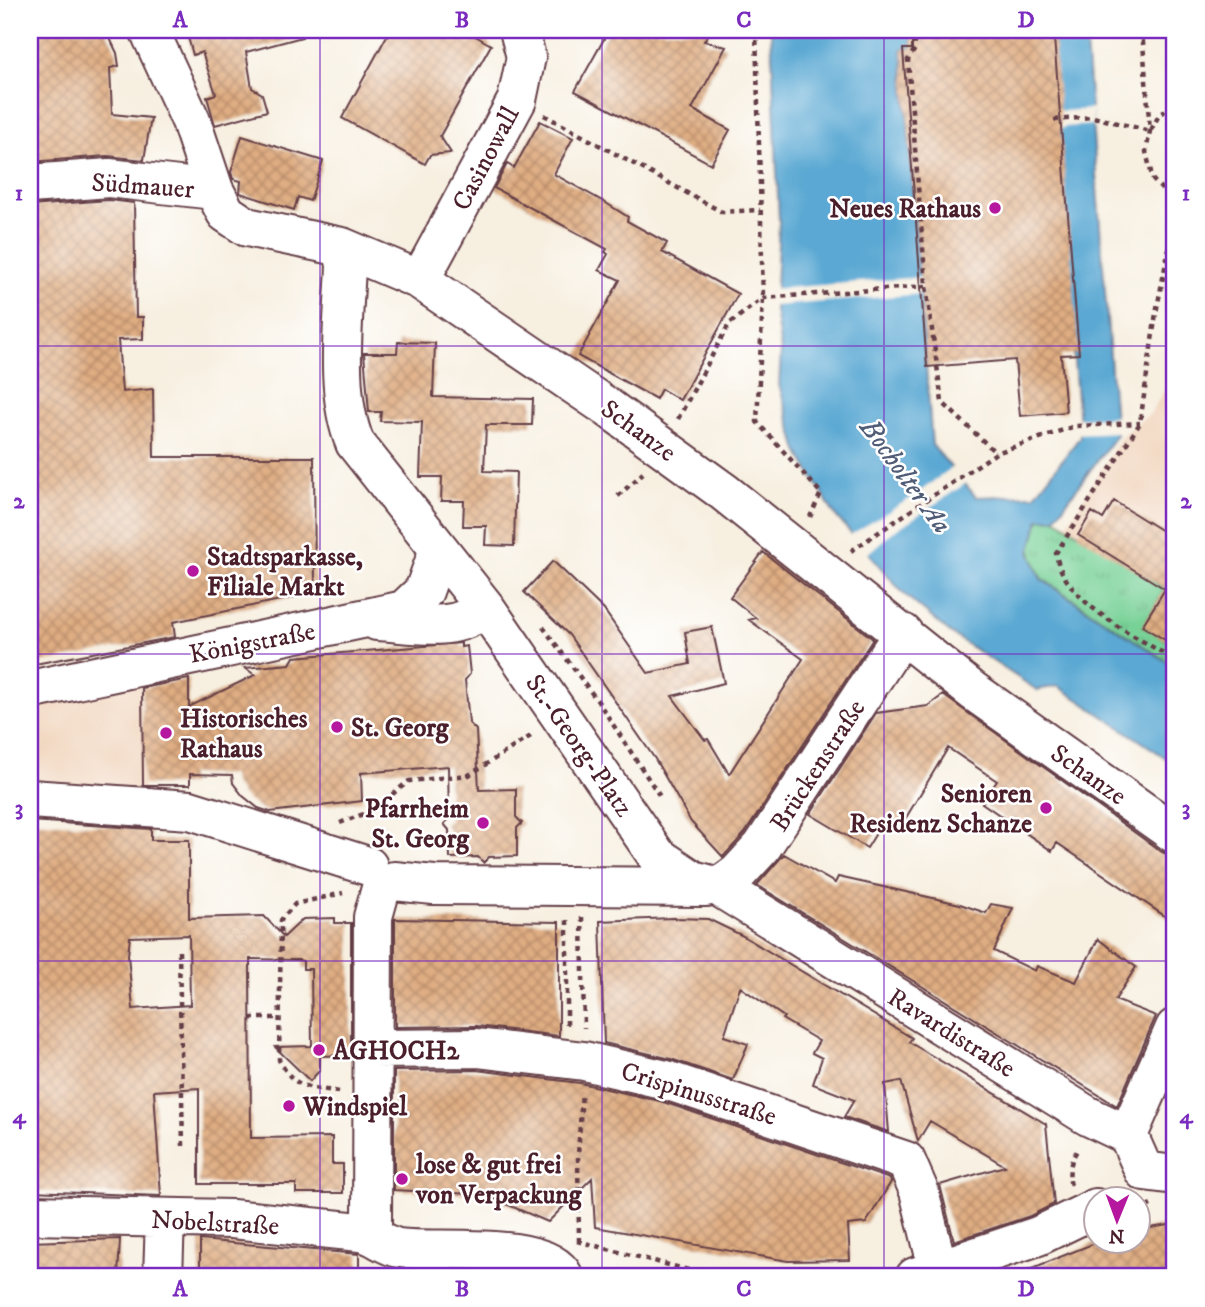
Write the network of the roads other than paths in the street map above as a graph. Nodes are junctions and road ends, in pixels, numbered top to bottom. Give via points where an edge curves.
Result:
1 (149, 30) edge
2 (519, 30) edge
3 (30, 184) edge
4 (214, 190) junction
5 (342, 247) junction
6 (420, 280) junction
7 (439, 549) junction
8 (485, 607) junction
9 (362, 620) junction
10 (903, 633) junction
11 (30, 690) edge
12 (30, 799) edge
13 (1175, 834) edge
14 (368, 866) road end
15 (719, 887) junction
16 (1175, 1028) edge
17 (373, 1049) junction
18 (1125, 1134) junction
19 (1128, 1184) edge
20 (30, 1215) edge
21 (1082, 1216) edge
22 (165, 1218) junction
23 (399, 1257) edge
24 (462, 1264) edge
25 (526, 1266) edge
26 (926, 1273) edge
27 (163, 1277) edge
28 (564, 1277) edge

1 - 4 street, Schanze via 191,121
2 - 6 street, Casinowall via 526,57 517,100
3 - 4 street, Südmauer via 109,178
4 - 5 street, Schanze via 226,213 247,227
5 - 6 street, Schanze
5 - 7 street, St.-Georg-Platz via 348,426 355,443
6 - 10 street, Schanze via 662,447
7 - 8 street, St.-Georg-Platz
7 - 9 street, Königstraße via 424,591 404,610
8 - 9 street via 458,624
8 - 15 street, St.-Georg-Platz via 657,856 693,880
9 - 11 street, Königstraße
10 - 13 street, Schanze via 1026,730
10 - 15 street, Brückenstraße via 762,847
12 - 14 street via 190,810
15 - 17 street via 394,881 381,888 373,917
15 - 18 street, Ravardistraße via 1088,1116
16 - 18 street
17 - 23 street
17 - 26 street, Crispinusstraße via 477,1048 584,1061 666,1080 906,1161 919,1191
18 - 19 street
20 - 22 street, Nobelstraße
21 - 26 street via 1038,1236
22 - 23 street, Nobelstraße via 232,1219
22 - 27 street
23 - 24 street, Nobelstraße
24 - 25 street, Nobelstraße
25 - 28 street via 548,1263

